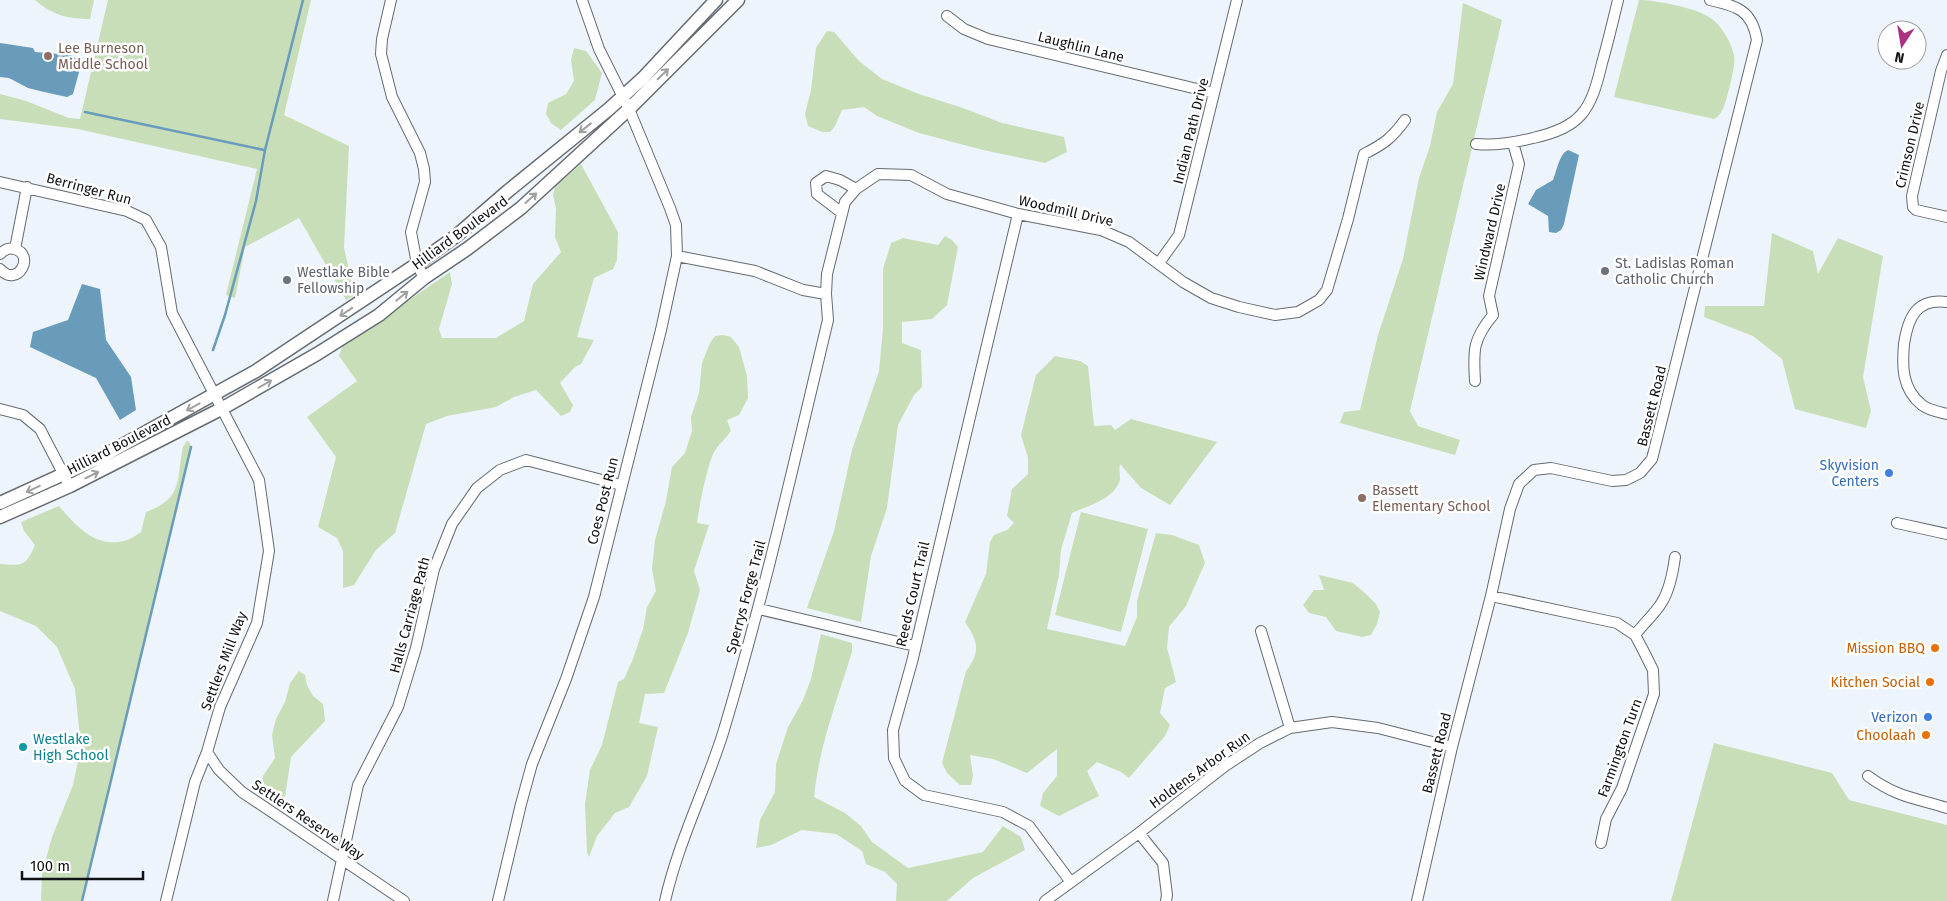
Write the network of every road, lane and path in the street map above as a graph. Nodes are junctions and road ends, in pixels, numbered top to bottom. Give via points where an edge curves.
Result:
1 (392, 0) edge
2 (582, 0) edge
3 (716, 0) edge
4 (738, 0) edge
5 (1237, 0) edge
6 (1618, 0) edge
7 (1710, 0) edge
8 (947, 16) dead end
9 (1947, 55) edge
10 (1214, 93) junction
11 (626, 104) junction
12 (1405, 120) dead end
13 (1514, 143) junction
14 (1476, 144) dead end
15 (0, 182) edge
16 (27, 187) junction
17 (856, 189) junction
18 (842, 213) junction
19 (1018, 214) junction
20 (1947, 217) edge
21 (15, 249) junction
22 (0, 254) edge
23 (677, 256) junction
24 (1160, 263) junction
25 (417, 264) junction
26 (0, 269) edge
27 (424, 278) junction
28 (826, 294) junction
29 (1947, 302) edge
30 (1475, 381) dead end
31 (215, 394) junction
32 (223, 408) junction
33 (0, 409) edge
34 (1947, 414) edge
35 (63, 474) junction
36 (621, 484) junction
37 (70, 486) junction
38 (0, 503) edge
39 (0, 517) edge
40 (1897, 523) dead end
41 (1947, 534) edge
42 (1676, 557) dead end
43 (1491, 596) junction
44 (759, 609) junction
45 (1261, 631) dead end
46 (1635, 636) junction
47 (915, 646) junction
48 (1290, 728) junction
49 (1452, 746) junction
50 (207, 752) junction
51 (1868, 776) dead end
52 (1947, 799) edge
53 (1932, 803) junction
54 (1947, 808) edge
55 (1139, 833) junction
56 (1601, 843) dead end
57 (342, 860) junction
58 (1070, 881) junction
59 (166, 901) edge
60 (333, 901) edge
61 (404, 901) edge
62 (498, 901) edge
63 (665, 901) edge
64 (1045, 901) edge
65 (1166, 901) edge
66 (1417, 901) edge

1 - 25 street via 381,54 392,97 420,153 424,169 425,182 411,232
2 - 11 street, Coes Post Run via 599,48
3 - 11 main road, Hilliard Boulevard via 643,78
11 -> 4 main road, Hilliard Boulevard
5 - 10 street, Indian Path Drive
6 - 13 street via 1595,92 1587,108 1562,129
7 - 43 street, Bassett Road via 1729,4 1746,14 1754,25 1756,40 1652,459 1640,473 1626,480 1612,481 1551,468 1534,470 1519,484 1510,508
8 - 10 street, Laughlin Lane via 964,29 988,39
9 - 20 street, Crimson Drive via 1912,196 1916,210
10 - 24 street, Indian Path Drive via 1179,235
11 - 23 street, Coes Post Run via 676,224
11 -> 25 main road, Hilliard Boulevard via 508,191 456,236
27 -> 11 main road, Hilliard Boulevard via 521,208
12 - 24 street, Woodmill Drive via 1393,136 1364,154 1327,290 1318,300 1298,312 1275,315 1211,298 1182,282
13 - 14 street
13 - 30 street, Windward Drive via 1519,164 1489,296 1494,315 1482,328 1473,351
15 - 16 street, Berringer Run
16 - 21 street
16 - 31 street, Berringer Run via 127,211 146,220 161,246 172,313
17 - 18 street, Sperrys Forge Trail via 845,202
17 - 18 street via 826,176 816,183 817,194
17 - 19 street, Woodmill Drive via 878,174 911,175 947,194
18 - 28 street, Sperrys Forge Trail via 827,274
19 - 24 street, Woodmill Drive via 1101,230 1129,242
19 - 47 street, Reeds Court Trail
21 - 22 street via 6,249
21 - 26 street via 24,258 21,271 9,275
23 - 28 street via 755,271 803,290
23 - 36 street, Coes Post Run
25 - 27 street
25 -> 31 main road, Hilliard Boulevard via 256,371
32 -> 27 main road, Hilliard Boulevard via 363,325
28 - 44 street, Sperrys Forge Trail via 828,320
29 - 34 street via 1937,301 1919,307 1913,314 1908,321 1902,364 1908,390 1922,405
31 - 32 street, Berringer Run
31 -> 35 main road, Hilliard Boulevard
37 -> 32 main road, Hilliard Boulevard
32 - 50 street, Settlers Mill Way via 259,480 268,551 257,623 220,707
33 - 35 street via 23,415 40,429
35 - 37 street
35 -> 38 main road, Hilliard Boulevard
36 - 57 street, Halls Carriage Path via 526,460 500,470 477,488 452,524 434,569 416,648 398,707 358,785
36 - 62 street, Coes Post Run via 594,597 530,772
37 - 39 main road, Hilliard Boulevard
40 - 41 street
42 - 46 street via 1666,595
43 - 46 street, Farmington Turn via 1618,623
43 - 49 street, Bassett Road
44 - 47 street
44 - 63 street, Sperrys Forge Trail via 722,736 672,868
45 - 48 street
46 - 56 street, Farmington Turn via 1653,670 1654,694 1622,788 1606,819
47 - 58 street, Reeds Court Trail via 893,730 894,758 905,781 924,795 1003,812 1029,826
48 - 49 street, Holdens Arbor Run via 1332,722 1378,728
48 - 55 street, Holdens Arbor Run via 1225,766
49 - 66 street, Bassett Road
50 - 57 street, Settlers Reserve Way via 219,770 242,792
50 - 59 street, Settlers Mill Way via 195,782
51 - 53 street via 1899,795
52 - 53 street
53 - 54 street
55 - 58 street, Holdens Arbor Run
55 - 65 street via 1162,863
57 - 60 street, Halls Carriage Path
57 - 61 street, Settlers Reserve Way
58 - 64 street, Holdens Arbor Run

